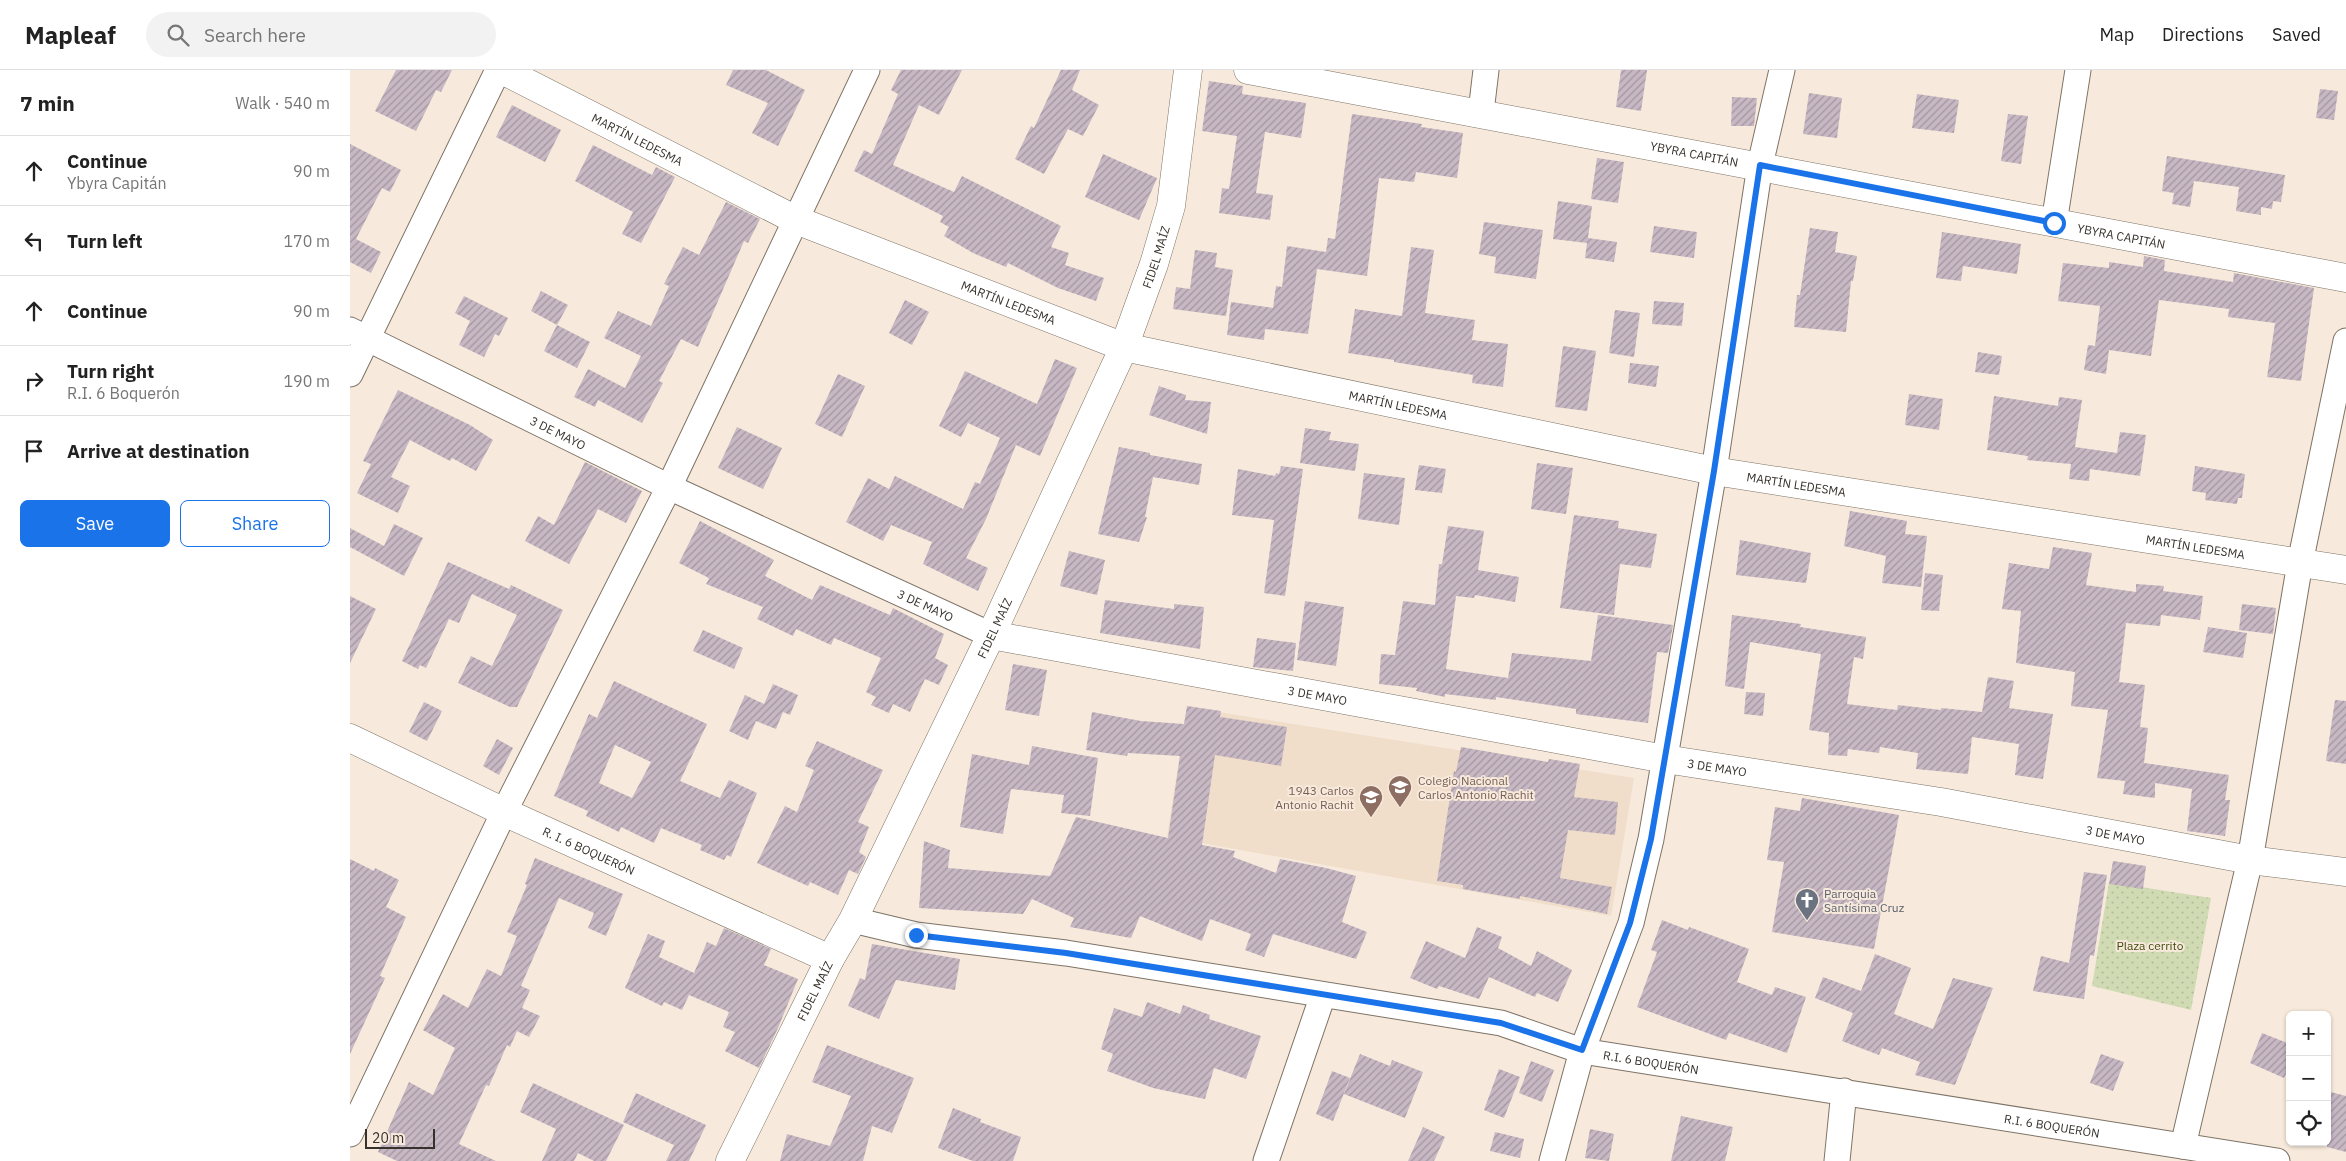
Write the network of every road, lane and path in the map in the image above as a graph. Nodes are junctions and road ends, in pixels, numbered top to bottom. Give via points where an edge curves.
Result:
1 (498, 70) edge
2 (502, 70) edge
3 (867, 70) edge
4 (1188, 70) edge
5 (1248, 70) edge
6 (1486, 70) edge
7 (1782, 70) edge
8 (2078, 70) edge
9 (1481, 112) junction
10 (1760, 165) junction
11 (796, 220) junction
12 (2054, 223) junction
13 (2346, 278) edge
14 (359, 335) edge
15 (2346, 341) edge
16 (1124, 347) junction
17 (350, 374) edge
18 (1714, 471) junction
19 (669, 487) junction
20 (2300, 564) junction
21 (2346, 570) edge
22 (991, 635) junction
23 (350, 738) edge
24 (1664, 759) junction
25 (504, 812) junction
26 (2250, 860) junction
27 (2346, 872) edge
28 (853, 920) junction
29 (830, 959) junction
30 (1323, 995) junction
31 (1582, 1050) junction
32 (1844, 1091) junction
33 (350, 1134) edge
34 (2183, 1146) junction
35 (730, 1161) edge
36 (1266, 1161) edge
37 (1552, 1161) edge
38 (1837, 1161) edge
39 (2277, 1161) edge

1 - 14 street
2 - 11 street, MARTÍN LEDESMA
3 - 11 street
4 - 16 street, FIDEL MAÍZ via 1171,206
5 - 9 street, YBYRA CAPITÁN
6 - 9 street
7 - 10 street
8 - 12 street
9 - 10 street, YBYRA CAPITÁN
10 - 12 street, YBYRA CAPITÁN
10 - 18 street
11 - 16 street, MARTÍN LEDESMA
11 - 19 street
12 - 13 street, YBYRA CAPITÁN
14 - 17 street
14 - 19 street, 3 DE MAYO
15 - 20 street
16 - 18 street, MARTÍN LEDESMA
16 - 22 street, FIDEL MAÍZ
18 - 20 street, MARTÍN LEDESMA
18 - 24 street
19 - 22 street, 3 DE MAYO
19 - 25 street
20 - 21 street, MARTÍN LEDESMA
20 - 26 street
22 - 24 street, 3 DE MAYO
22 - 28 street, FIDEL MAÍZ
23 - 25 street, R. I. 6 BOQUERÓN
24 - 26 street, 3 DE MAYO via 1941,802
24 - 31 street via 1651,839 1630,923
25 - 29 street, R. I. 6 BOQUERÓN
25 - 33 street
26 - 27 street, 3 DE MAYO
26 - 34 street
28 - 29 street, FIDEL MAÍZ
28 - 30 street, R.I. 6 BOQUERÓN via 916,935 1066,953
29 - 35 street, FIDEL MAÍZ
30 - 31 street, R.I. 6 BOQUERÓN via 1501,1023
30 - 36 street
31 - 32 street, R.I. 6 BOQUERÓN
31 - 37 street
32 - 34 street, R.I. 6 BOQUERÓN
32 - 38 street
34 - 39 street, R.I. 6 BOQUERÓN

